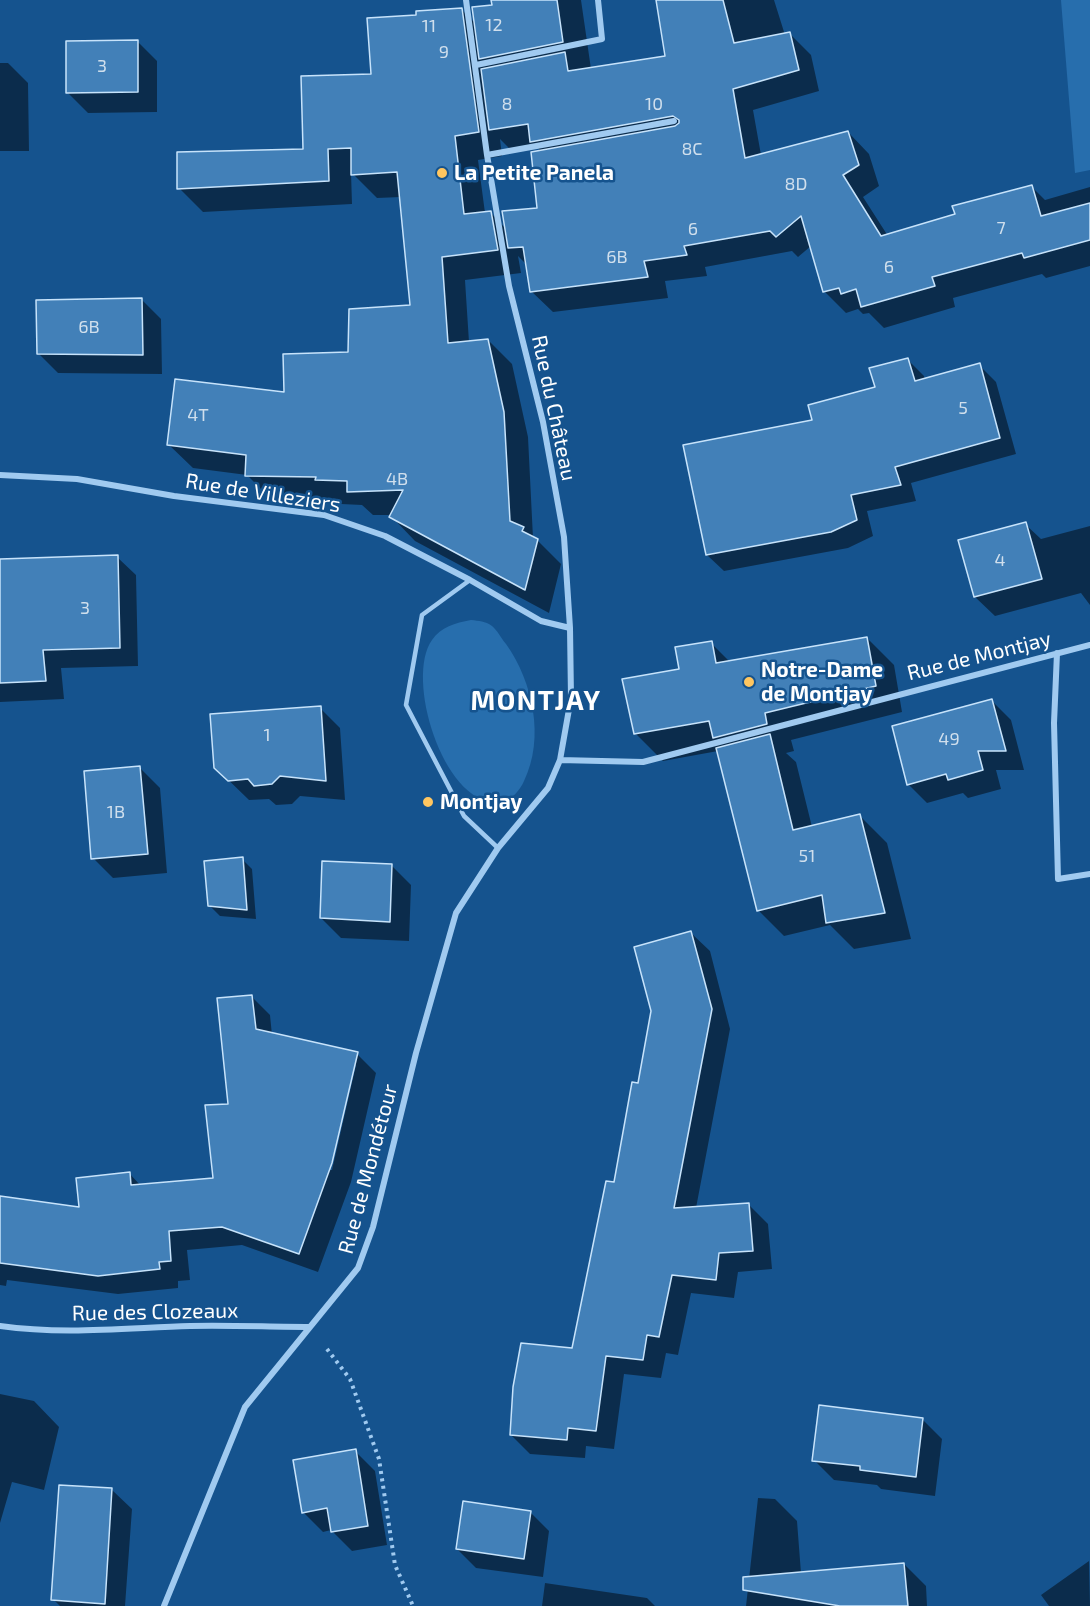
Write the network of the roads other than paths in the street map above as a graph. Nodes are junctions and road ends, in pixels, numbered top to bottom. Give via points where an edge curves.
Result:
1 (466, 0) edge
2 (598, 0) edge
3 (476, 65) junction
4 (674, 121) dead end
5 (487, 155) junction
6 (0, 475) edge
7 (470, 580) junction
8 (570, 628) junction
9 (1090, 645) edge
10 (1057, 653) junction
11 (560, 759) junction
12 (498, 848) junction
13 (1090, 874) edge
14 (0, 1326) edge
15 (310, 1327) junction
16 (164, 1606) edge

1 - 3 street, Rue du Château
2 - 3 street via 602,39
3 - 5 street, Rue du Château
4 - 5 street
5 - 8 street, Rue du Château via 509,286 543,422 564,537
6 - 7 street, Rue de Villeziers via 77,479 324,515 385,536
7 - 8 street, Rue de Villeziers via 542,621
7 - 12 lane via 422,615 406,705 464,816
8 - 11 street, Rue du Château via 571,698
9 - 10 street, Rue de Montjay
10 - 11 street, Rue de Montjay via 643,762
10 - 13 street via 1054,723 1058,879
11 - 12 street, Rue de Mondétour via 548,788
12 - 15 street, Rue de Mondétour via 456,913 373,1227 358,1268
14 - 15 street, Rue des Clozeaux via 109,1331 189,1326
15 - 16 street, Rue de Mondétour via 245,1407

